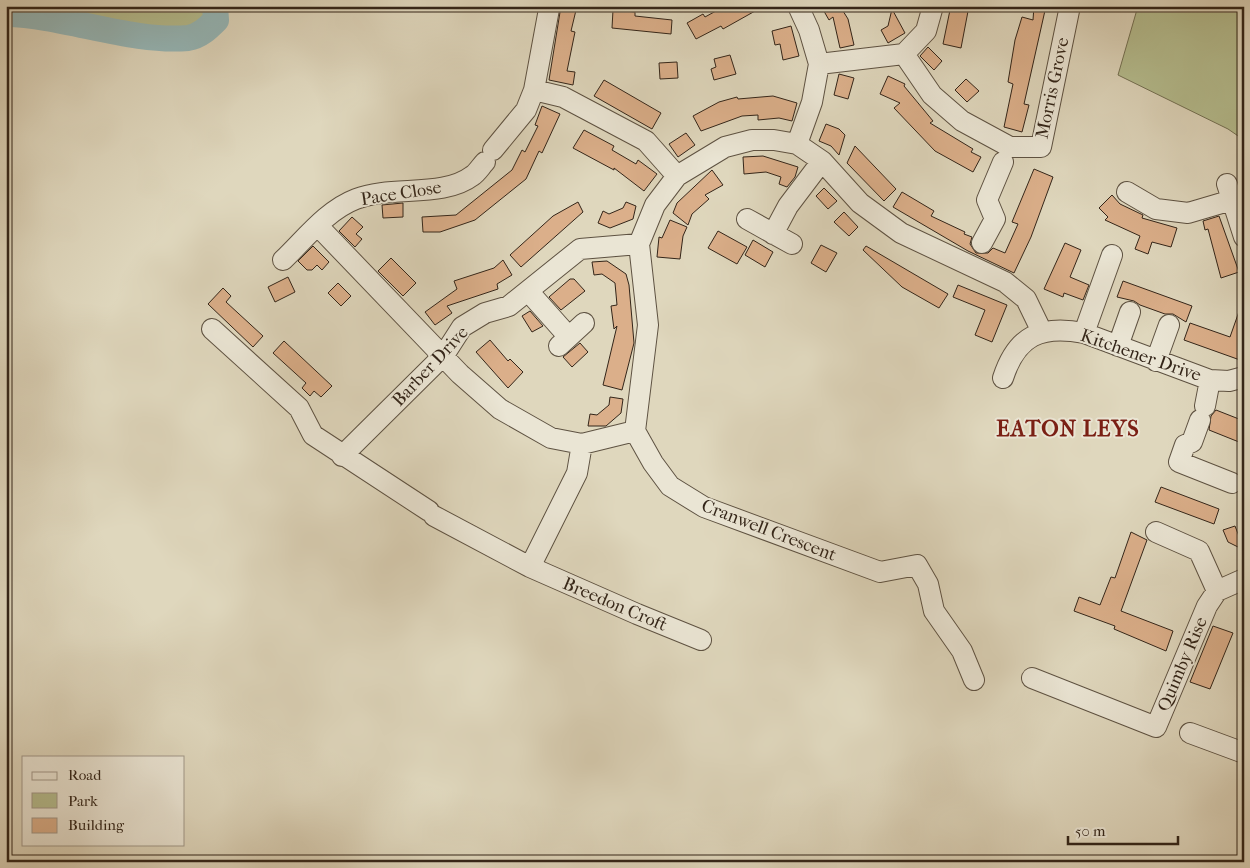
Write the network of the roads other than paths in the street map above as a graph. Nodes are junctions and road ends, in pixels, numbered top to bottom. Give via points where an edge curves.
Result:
1 (798, 6) edge
2 (932, 6) edge
3 (1070, 6) edge
4 (549, 9) dead end
5 (904, 54) junction
6 (819, 64) junction
7 (534, 90) junction
8 (797, 144) junction
9 (822, 161) junction
10 (1003, 162) dead end
11 (677, 176) junction
12 (1127, 192) dead end
13 (747, 219) dead end
14 (1242, 225) edge
15 (318, 226) junction
16 (774, 234) junction
17 (639, 244) junction
18 (792, 244) dead end
19 (976, 255) junction
20 (1112, 255) dead end
21 (284, 260) dead end
22 (528, 291) junction
23 (1130, 312) dead end
24 (584, 323) dead end
25 (1169, 325) dead end
26 (212, 329) dead end
27 (1042, 332) junction
28 (1084, 333) junction
29 (1118, 346) junction
30 (444, 355) junction
31 (1156, 361) junction
32 (1003, 378) dead end
33 (1244, 378) edge
34 (1210, 380) junction
35 (635, 431) junction
36 (582, 444) junction
37 (342, 456) junction
38 (1232, 483) dead end
39 (1156, 532) dead end
40 (530, 567) junction
41 (1244, 579) edge
42 (1217, 591) junction
43 (701, 640) dead end
44 (1032, 678) dead end
45 (974, 680) dead end
46 (1190, 733) dead end
47 (1244, 753) edge

1 - 6 street
2 - 5 street via 926,31
3 - 5 street, Morris Grove via 1041,147 1010,147 962,121 932,95
4 - 7 street, Pace Close
5 - 6 street
6 - 8 street via 812,102
7 - 11 street via 563,97 646,141
7 - 15 street, Pace Close via 526,110 472,176 453,186 389,191 356,198 335,210
8 - 9 street
8 - 11 street via 752,140 724,147
9 - 16 street via 788,206
9 - 19 street via 860,203 901,233
10 - 19 street via 987,200 995,218
11 - 17 street via 655,205
12 - 14 street via 1156,209 1188,213 1229,192
13 - 16 street
15 - 21 street, Pace Close
15 - 30 street
16 - 18 street
17 - 22 street, Barber Drive via 580,249
17 - 35 street via 648,325
19 - 27 street via 1026,298
20 - 28 street
22 - 24 street via 563,341
22 - 30 street, Barber Drive via 509,306 485,313 462,327
23 - 29 street
25 - 31 street
26 - 37 street via 299,408 313,435
27 - 28 street, Kitchener Drive via 1064,330
27 - 32 street, Kitchener Drive via 1021,342
28 - 29 street, Kitchener Drive
29 - 31 street, Kitchener Drive
30 - 36 street via 500,410 551,438
30 - 37 street, Barber Drive
31 - 34 street, Kitchener Drive
33 - 34 street, Kitchener Drive
34 - 38 street via 1192,442 1185,445 1179,462
35 - 36 street
35 - 45 street, Cranwell Crescent via 670,486 704,507 880,572 917,565 928,584 934,611 962,651
36 - 40 street via 577,473
37 - 40 street, Breedon Croft via 432,514
39 - 42 street via 1199,551
40 - 43 street, Breedon Croft
41 - 42 street
42 - 44 street, Quimby Rise via 1207,606 1156,726
46 - 47 street

